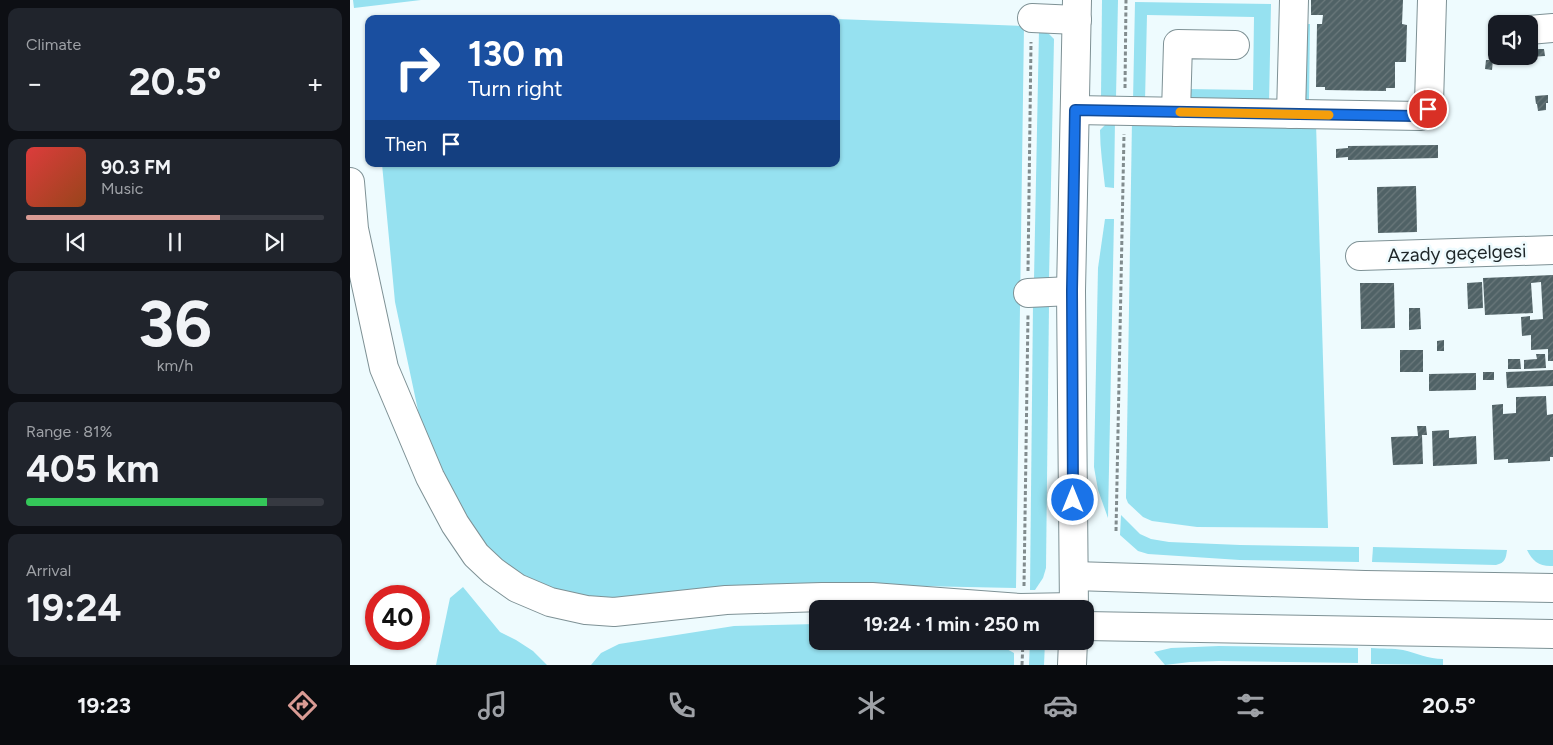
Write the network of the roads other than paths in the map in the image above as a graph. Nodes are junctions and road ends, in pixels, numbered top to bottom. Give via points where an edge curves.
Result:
1 (1294, 0) edge
2 (1432, 0) edge
3 (1077, 10) edge
4 (1032, 18) dead end
5 (1553, 28) edge
6 (1538, 29) edge
7 (1235, 45) dead end
8 (1075, 110) junction
9 (1176, 112) junction
10 (1291, 114) junction
11 (350, 182) edge
12 (1553, 250) edge
13 (1360, 256) dead end
14 (1072, 291) junction
15 (1028, 293) dead end
16 (1074, 576) junction
17 (1553, 588) edge
18 (912, 600) edge
19 (1076, 600) edge
20 (1094, 615) edge
21 (1553, 634) edge
22 (1073, 650) edge
23 (1072, 665) edge

1 - 10 street
2 - 10 street via 1429,104 1425,113 1421,116
3 - 4 street
3 - 8 street
5 - 6 street
7 - 9 street via 1178,44
8 - 9 street
8 - 14 street
9 - 10 street
11 - 18 street via 354,229 384,368 430,476 455,524 476,554 493,571 517,588 550,602 614,612 726,600 822,596
12 - 13 street, Azady geçelgesi
14 - 15 street
14 - 16 street
16 - 17 street
16 - 19 street
20 - 21 street
22 - 23 street

